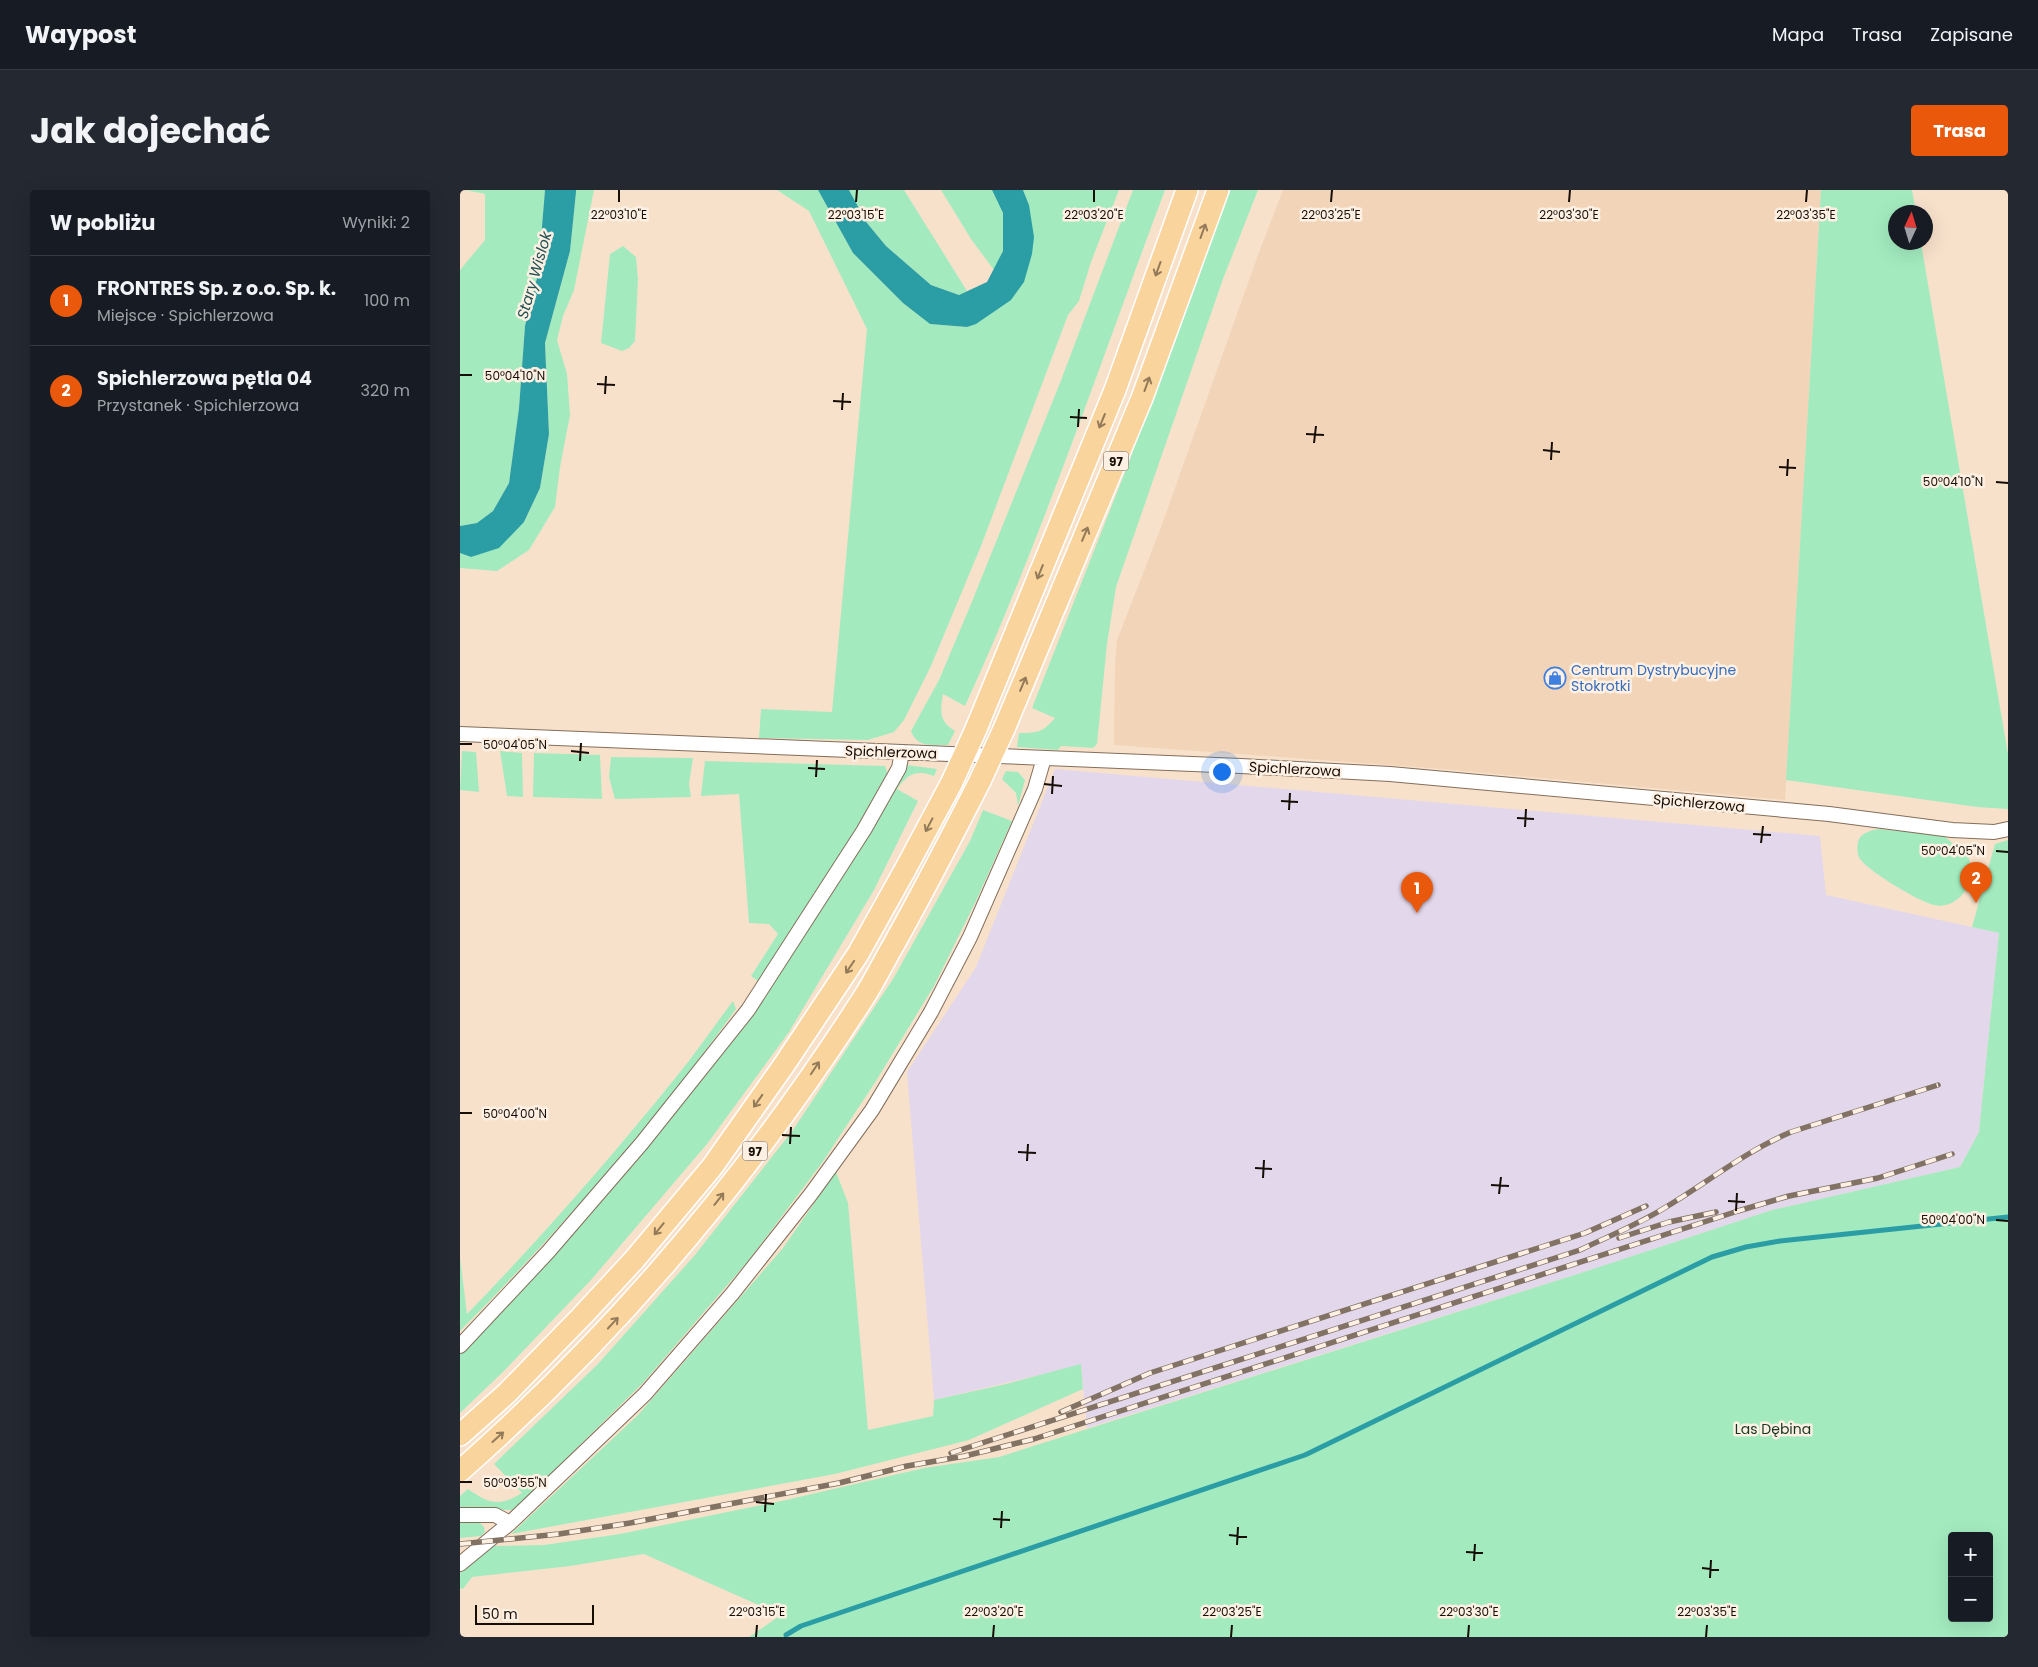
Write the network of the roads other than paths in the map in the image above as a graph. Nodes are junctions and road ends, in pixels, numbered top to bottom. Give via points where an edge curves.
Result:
1 (1186, 190) edge
2 (1218, 190) edge
3 (460, 734) edge
4 (902, 752) junction
5 (1044, 758) junction
6 (2008, 829) edge
7 (460, 1346) edge
8 (460, 1435) edge
9 (461, 1471) edge
10 (460, 1515) edge
11 (510, 1523) junction
12 (460, 1564) edge

1 -> 8 main road, 97, bridge via 1115,390 976,729 952,782 858,954 712,1167 582,1316 507,1393
9 -> 2 main road, 97, bridge via 614,1322 676,1252 793,1100 864,996 925,889 1004,730 1142,398
3 - 4 street, Spichlerzowa
4 - 5 street, Spichlerzowa
4 - 7 street via 899,768 864,830 748,1010 636,1150 548,1252
5 - 6 street, Spichlerzowa via 1390,774 1829,814 1952,830 1994,832
5 - 11 street via 1035,788 970,937 931,1012 872,1110 732,1294 645,1394
10 - 11 street via 495,1515
11 - 12 street

